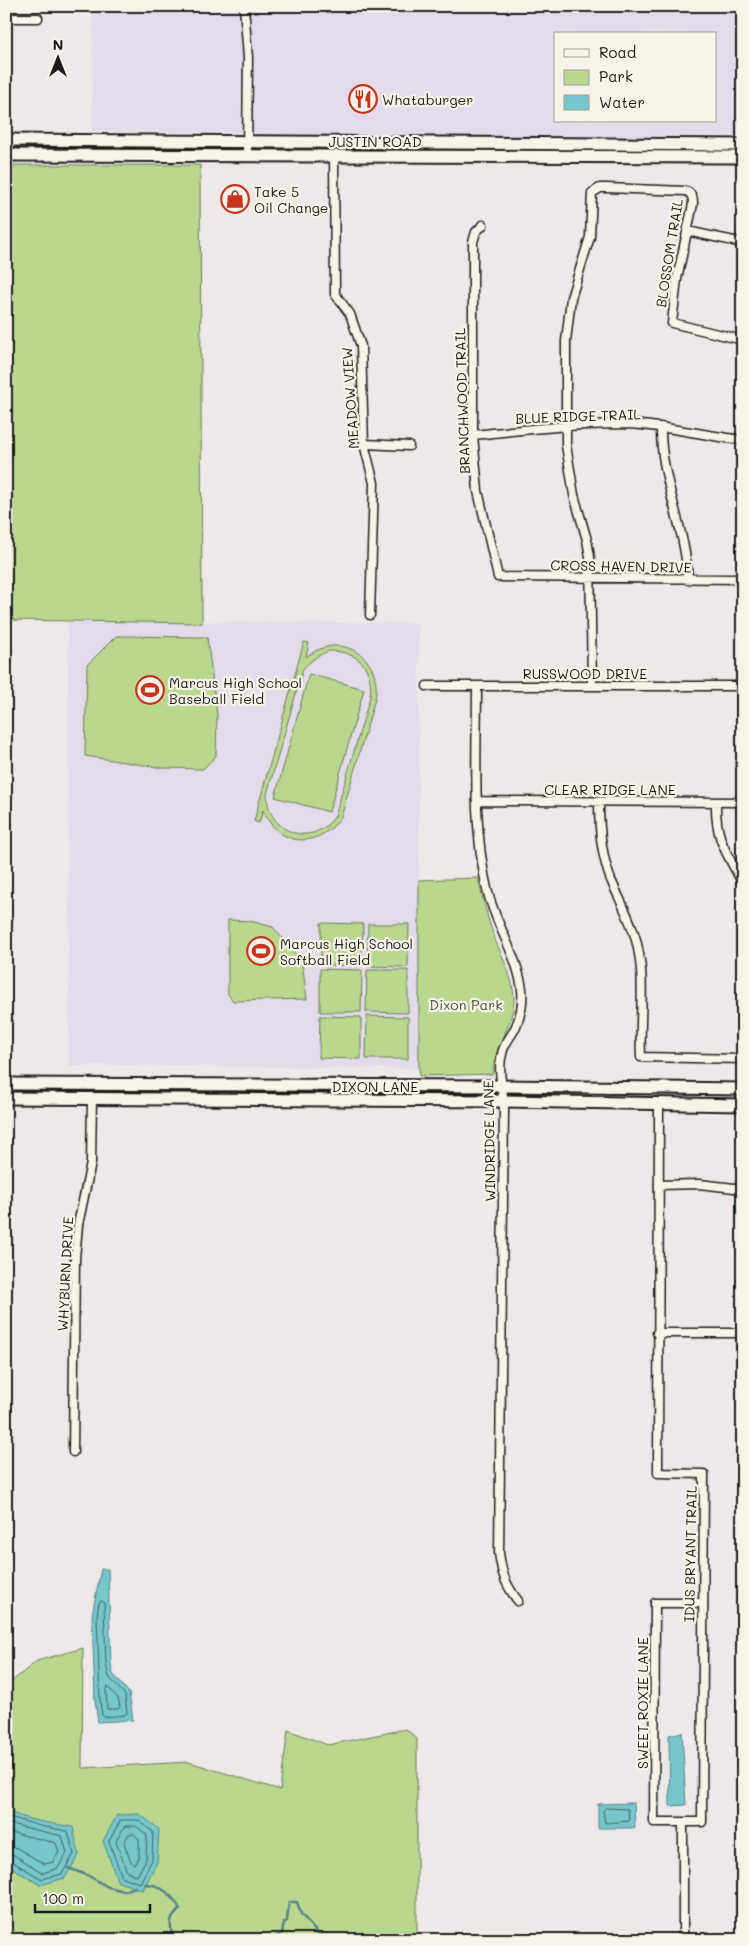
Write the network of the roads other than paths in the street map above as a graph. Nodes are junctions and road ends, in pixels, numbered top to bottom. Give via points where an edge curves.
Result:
1 (244, 6) edge
2 (6, 18) edge
3 (38, 18) dead end
4 (6, 140) edge
5 (247, 141) junction
6 (743, 145) edge
7 (6, 155) edge
8 (246, 156) junction
9 (334, 156) junction
10 (743, 157) edge
11 (483, 225) dead end
12 (688, 231) junction
13 (743, 243) edge
14 (743, 340) edge
15 (566, 426) junction
16 (661, 427) junction
17 (473, 435) junction
18 (743, 440) edge
19 (364, 444) junction
20 (409, 446) dead end
21 (498, 577) joint
22 (592, 579) junction
23 (743, 579) edge
24 (688, 580) junction
25 (370, 615) dead end
26 (426, 686) dead end
27 (477, 686) junction
28 (592, 686) junction
29 (743, 686) edge
30 (477, 801) junction
31 (599, 802) junction
32 (716, 802) junction
33 (743, 802) edge
34 (743, 884) edge
35 (743, 1059) edge
36 (6, 1084) edge
37 (500, 1086) junction
38 (743, 1089) edge
39 (6, 1098) edge
40 (92, 1098) junction
41 (504, 1101) junction
42 (659, 1104) junction
43 (743, 1105) edge
44 (659, 1185) junction
45 (743, 1190) edge
46 (657, 1333) junction
47 (743, 1334) edge
48 (73, 1452) dead end
49 (518, 1601) dead end
50 (702, 1603) junction
51 (684, 1822) junction
52 (683, 1940) edge

1 - 5 street via 248,58
2 - 3 street
4 - 5 main road, JUSTIN ROAD
5 - 6 main road, JUSTIN ROAD
5 - 8 street
7 - 8 main road, JUSTIN ROAD
8 - 9 main road, JUSTIN ROAD
9 - 10 main road, JUSTIN ROAD
9 - 19 street, MEADOW VIEW via 335,294 350,314 361,346
11 - 17 street, BRANCHWOOD TRAIL via 476,232 473,249
12 - 13 street
12 - 14 street, BLOSSOM TRAIL via 677,279 672,323
12 - 15 street, BLOSSOM TRAIL via 693,198 686,191 606,188 592,193 590,237 568,319
15 - 16 street, BLUE RIDGE TRAIL via 626,424
15 - 17 street, BLUE RIDGE TRAIL
15 - 22 street via 574,495 587,540
16 - 18 street, BLUE RIDGE TRAIL
16 - 24 street via 661,445 685,550
17 - 21 street, BRANCHWOOD TRAIL via 478,491
19 - 20 street
19 - 25 street, MEADOW VIEW via 374,483
21 - 22 street, CROSS HAVEN DRIVE
22 - 24 street, CROSS HAVEN DRIVE
22 - 28 street
23 - 24 street, CROSS HAVEN DRIVE
26 - 27 street, RUSSWOOD DRIVE
27 - 28 street, RUSSWOOD DRIVE
27 - 30 street, WINDRIDGE LANE
28 - 29 street, RUSSWOOD DRIVE
30 - 31 street, CLEAR RIDGE LANE
30 - 37 street, WINDRIDGE LANE via 477,827 488,892 522,991 516,1027 503,1049
31 - 32 street, CLEAR RIDGE LANE
31 - 35 street via 604,859 630,921 642,962 641,1057
32 - 33 street, CLEAR RIDGE LANE
32 - 34 street via 718,834
36 - 37 main road, DIXON LANE
37 - 38 main road, DIXON LANE
37 - 41 street, WINDRIDGE LANE
39 - 40 main road, DIXON LANE
40 - 41 main road, DIXON LANE
40 - 48 street, WHYBURN DRIVE via 90,1163 75,1258
41 - 42 main road, DIXON LANE
41 - 49 street, WINDRIDGE LANE via 499,1553 507,1587
42 - 43 main road, DIXON LANE
42 - 44 street, IDUS BRYANT TRAIL
44 - 45 street via 698,1184
44 - 46 street, IDUS BRYANT TRAIL
46 - 47 street
46 - 50 street, IDUS BRYANT TRAIL via 658,1473 704,1474
50 - 51 street, IDUS BRYANT TRAIL via 702,1822
50 - 51 street, SWEET ROXIE LANE via 655,1603 654,1822
51 - 52 street

